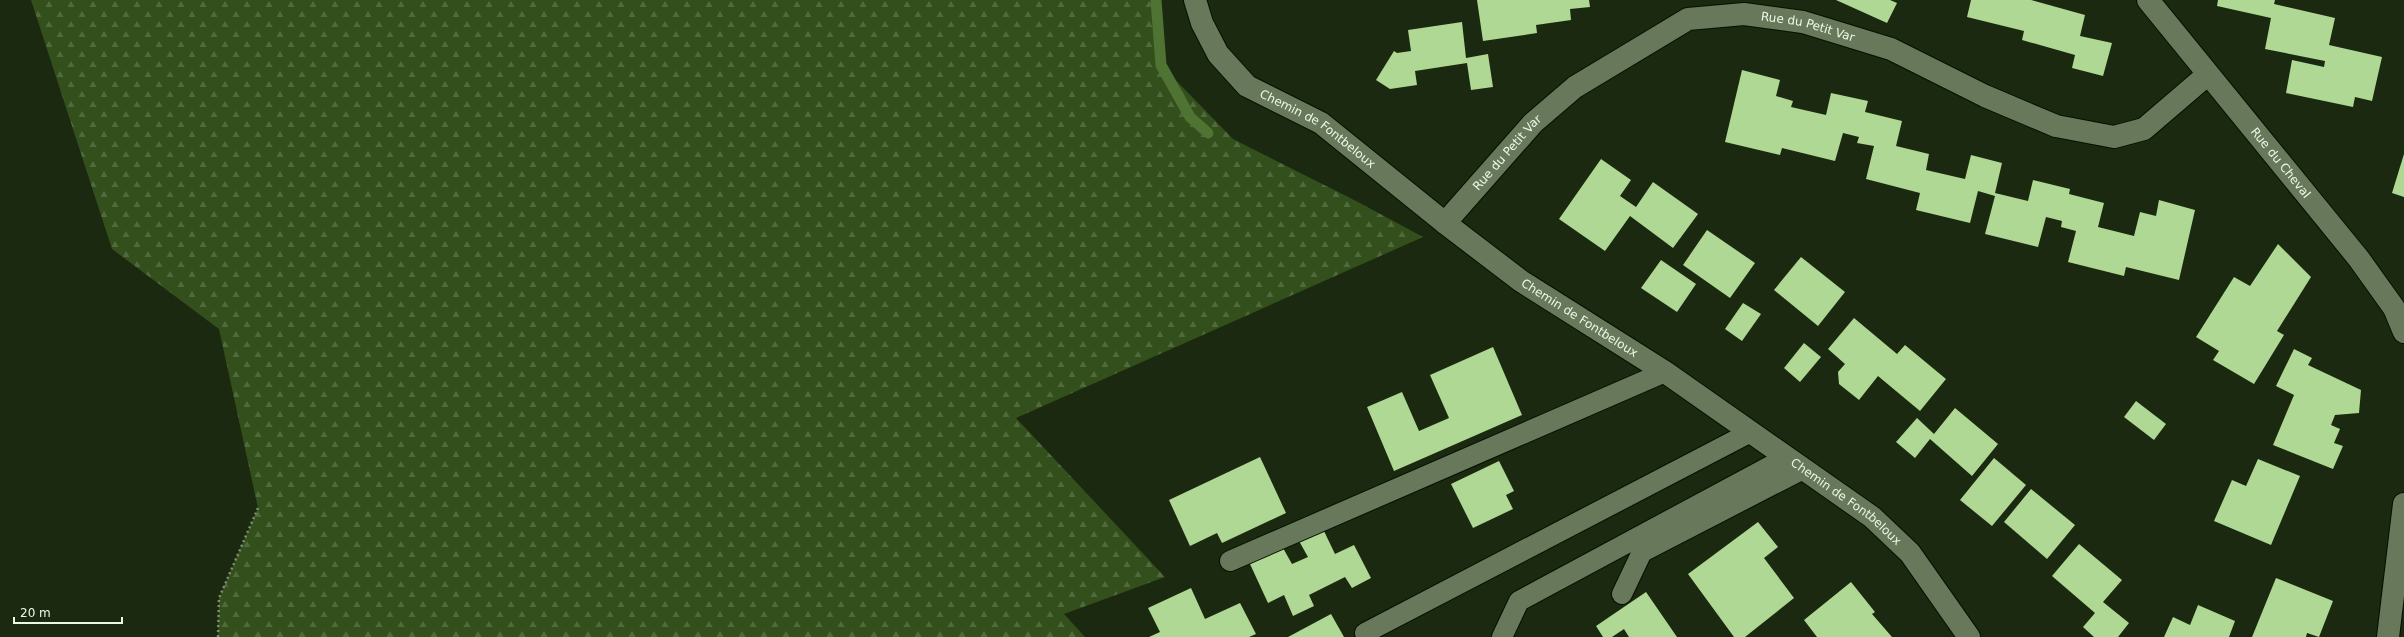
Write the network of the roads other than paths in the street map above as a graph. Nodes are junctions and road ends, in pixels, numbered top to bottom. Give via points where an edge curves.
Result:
1 (1194, 0) edge
2 (2148, 0) edge
3 (2207, 75) junction
4 (1445, 224) junction
5 (2404, 332) edge
6 (1665, 372) junction
7 (1749, 432) junction
8 (1795, 463) junction
9 (2404, 504) edge
10 (1230, 561) dead end
11 (1622, 594) dead end
12 (1365, 633) dead end
13 (1502, 637) edge
14 (1969, 637) edge
15 (2388, 637) edge

1 - 4 street, Chemin de Fontbeloux via 1202,23 1218,54 1247,86 1321,123
2 - 3 street, Rue du Cheval
3 - 4 street, Rue du Petit Var via 2144,129 2114,137 2056,126 1985,96 1891,49 1803,22 1744,14 1688,19 1575,87 1533,123
3 - 5 street, Rue du Cheval via 2248,120 2359,259 2394,308
4 - 6 street, Chemin de Fontbeloux via 1521,281
6 - 7 street, Chemin de Fontbeloux
6 - 10 lane
7 - 8 street, Chemin de Fontbeloux
7 - 12 lane
8 - 11 lane via 1642,552
8 - 13 lane via 1519,601
8 - 14 street, Chemin de Fontbeloux via 1872,517 1910,554
9 - 15 street

